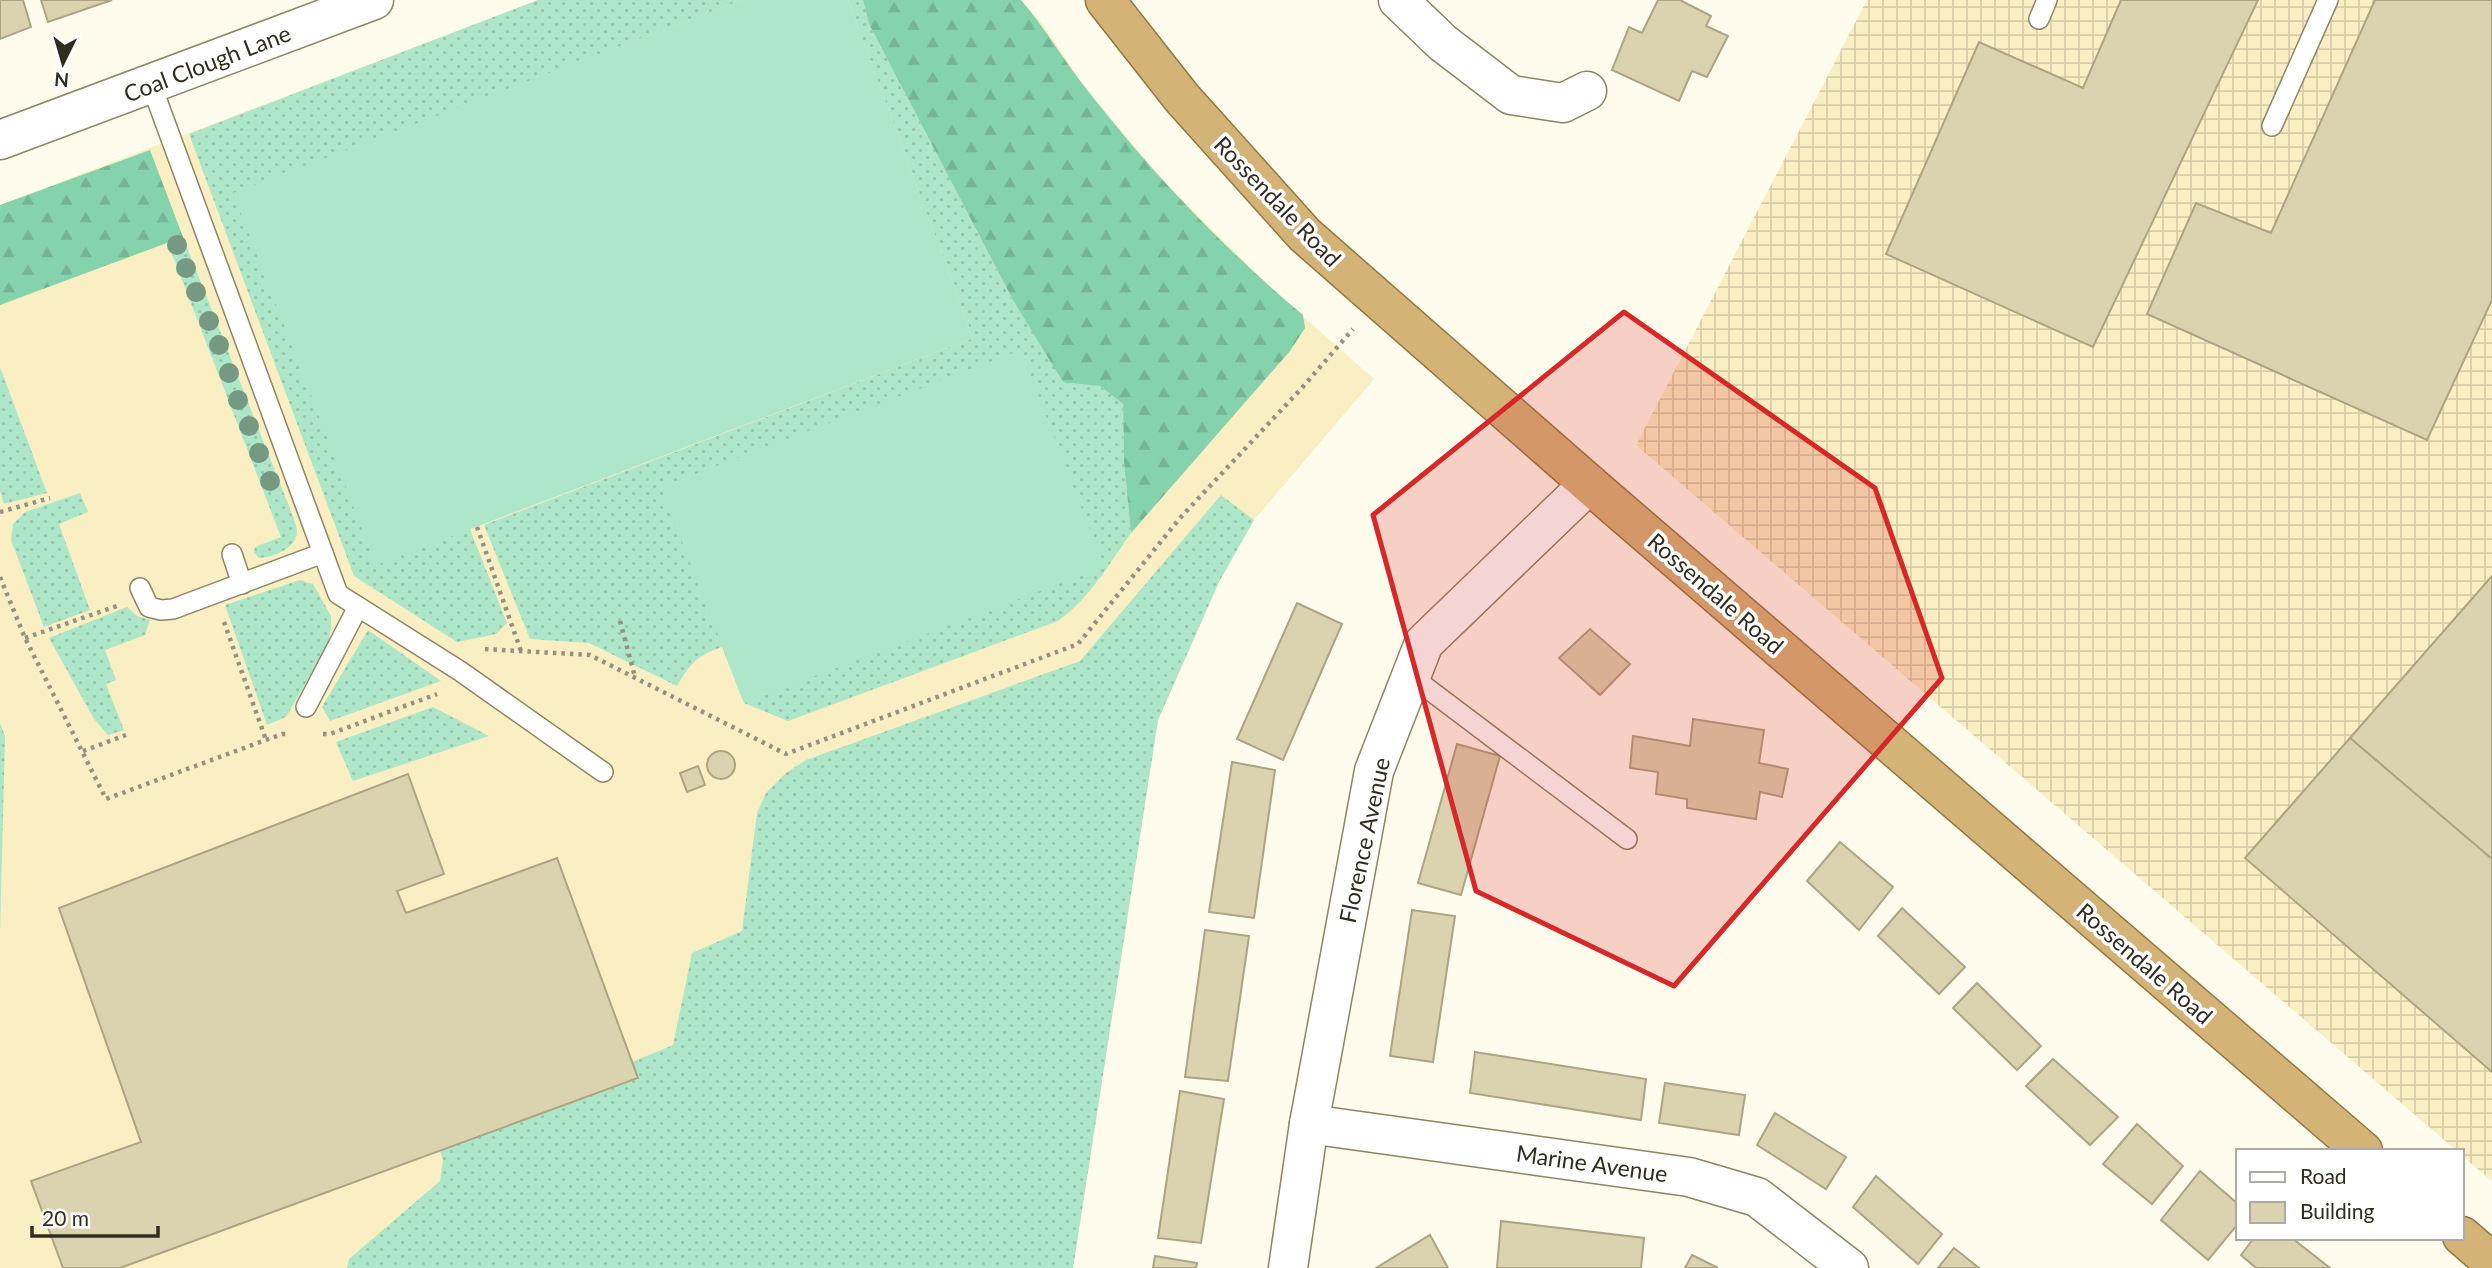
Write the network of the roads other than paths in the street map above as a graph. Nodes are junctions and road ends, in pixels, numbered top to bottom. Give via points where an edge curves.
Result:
1 (374, 0) edge
2 (1105, 0) edge
3 (1398, 0) edge
4 (2047, 0) edge
5 (2328, 0) edge
6 (2039, 19) dead end
7 (151, 84) junction
8 (1587, 91) dead end
9 (2272, 126) dead end
10 (0, 140) edge
11 (1589, 484) junction
12 (323, 553) junction
13 (232, 554) dead end
14 (242, 584) junction
15 (142, 592) road end
16 (358, 607) junction
17 (1412, 676) junction
18 (306, 707) dead end
19 (603, 772) dead end
20 (1627, 839) dead end
21 (1309, 1124) junction
22 (2361, 1149) edge
23 (2464, 1239) edge
24 (2492, 1262) edge
25 (1288, 1268) edge
26 (1849, 1268) edge

1 - 7 street, Coal Clough Lane
2 - 11 highway, Rossendale Road via 1182,98 1305,235
3 - 8 street via 1443,43 1511,95 1563,103
4 - 6 lane
5 - 9 lane
7 - 10 street, Coal Clough Lane
7 - 12 lane
11 - 17 street, Florence Avenue via 1424,643
11 - 22 highway, Rossendale Road
12 - 14 lane
12 - 16 lane via 338,594
13 - 14 lane
14 - 15 lane via 161,610 149,607
16 - 18 lane
16 - 19 lane via 460,671
17 - 20 lane
17 - 21 street, Florence Avenue via 1374,771
21 - 25 street, Florence Avenue
21 - 26 street, Marine Avenue via 1689,1177 1757,1197
23 - 24 highway

